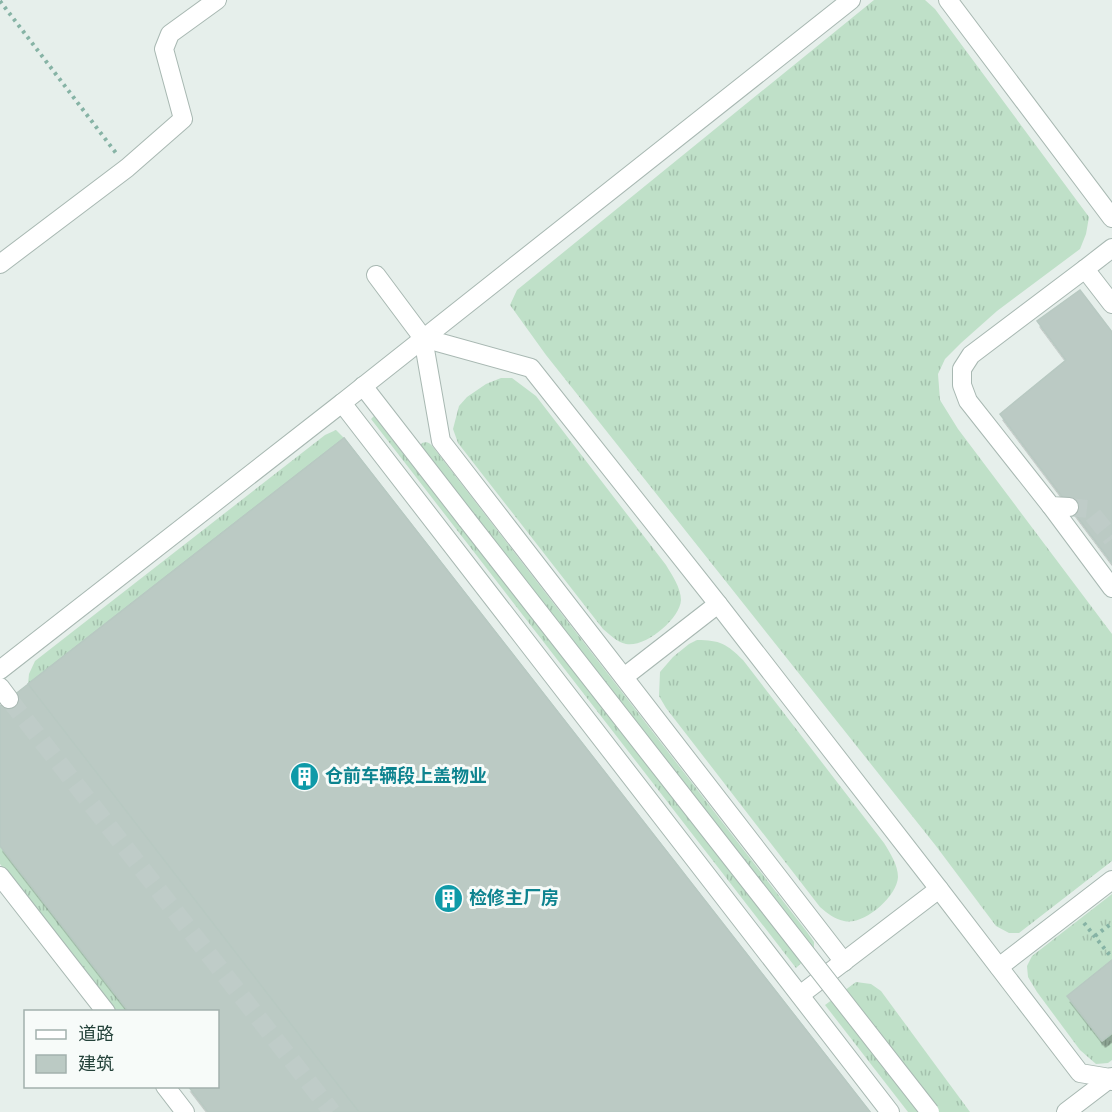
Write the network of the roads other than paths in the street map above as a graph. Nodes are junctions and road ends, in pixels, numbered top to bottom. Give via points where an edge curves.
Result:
1 (217, 0) edge
2 (851, 0) edge
3 (948, 0) edge
4 (1112, 218) edge
5 (1112, 248) edge
6 (0, 264) edge
7 (1085, 269) junction
8 (376, 275) dead end
9 (1112, 304) edge
10 (423, 338) junction
11 (363, 386) junction
12 (342, 403) junction
13 (1112, 588) edge
14 (718, 604) junction
15 (0, 670) edge
16 (624, 677) junction
17 (0, 876) edge
18 (1112, 880) edge
19 (939, 889) junction
20 (844, 962) junction
21 (999, 967) junction
22 (800, 995) junction
23 (105, 1010) edge
24 (1111, 1079) edge
25 (167, 1088) edge
26 (185, 1112) edge
27 (890, 1112) edge
28 (930, 1112) edge
29 (1066, 1112) edge

1 - 6 street via 170,34 164,49 183,118 127,168
2 - 10 street
3 - 4 street
5 - 7 street
7 - 9 street
7 - 13 street via 971,355 962,369 962,385 968,401 1060,507
8 - 10 street
10 - 11 street
10 - 14 street via 531,368
10 - 16 street via 441,441
11 - 12 street
11 - 28 street, bridge
12 - 15 street
12 - 22 street
14 - 16 street
14 - 19 street
16 - 20 street
17 - 23 street
18 - 21 street
19 - 20 street
19 - 21 street
20 - 22 street
21 - 24 street via 1080,1073
22 - 27 street
24 - 29 street
25 - 26 street

